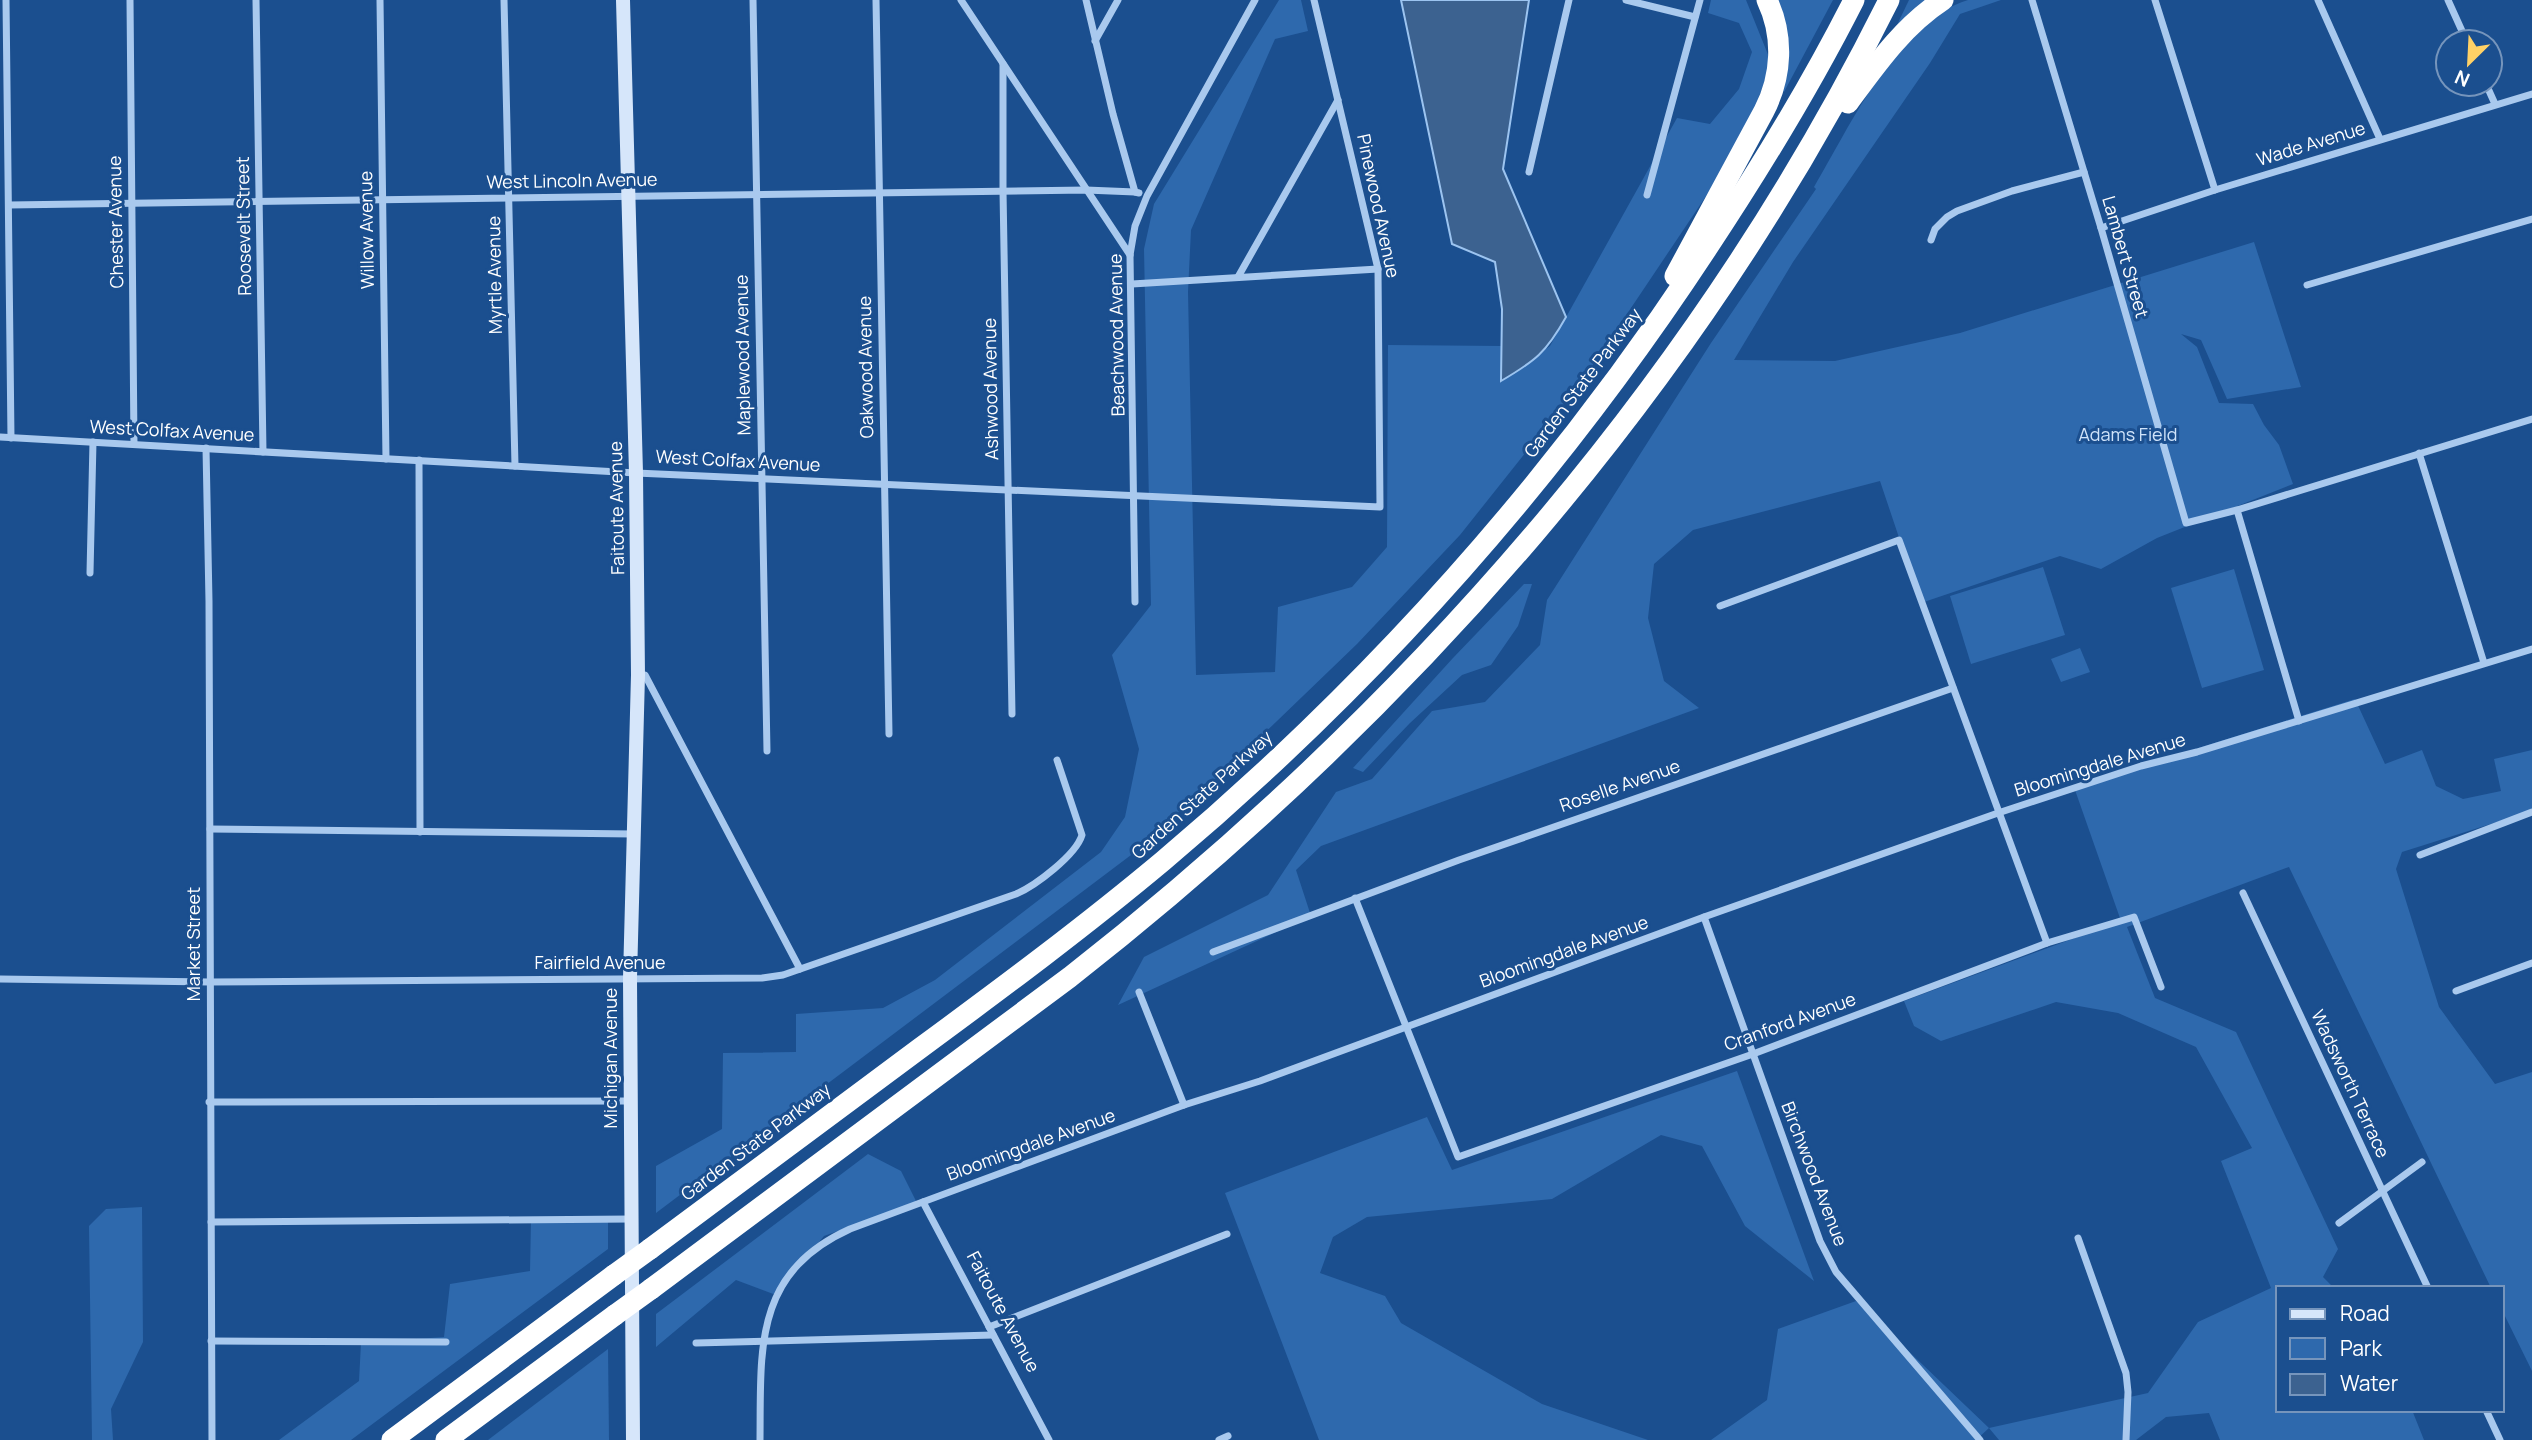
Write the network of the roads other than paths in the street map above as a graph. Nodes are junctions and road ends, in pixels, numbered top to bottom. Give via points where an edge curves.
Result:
1 (6, 0) edge
2 (130, 0) edge
3 (256, 0) edge
4 (380, 0) edge
5 (504, 0) edge
6 (623, 0) edge
7 (753, 0) edge
8 (876, 0) edge
9 (961, 0) edge
10 (1086, 0) edge
11 (1118, 0) edge
12 (1255, 0) edge
13 (1314, 0) edge
14 (1569, 0) edge
15 (1626, 0) edge
16 (1700, 0) edge
17 (1767, 0) edge
18 (1854, 0) edge
19 (1889, 0) edge
20 (1943, 0) edge
21 (2032, 0) edge
22 (2155, 0) edge
23 (2318, 0) edge
24 (2448, 0) edge
25 (1695, 18) junction
26 (2461, 28) edge
27 (1095, 41) junction
28 (1003, 64) junction
29 (2532, 94) edge
30 (2492, 98) edge
31 (1339, 99) junction
32 (2495, 104) junction
33 (2380, 139) junction
34 (1529, 172) dead end
35 (2084, 172) junction
36 (1086, 190) junction
37 (2215, 190) junction
38 (1003, 191) junction
39 (1135, 192) junction
40 (1782, 192) junction
41 (879, 193) junction
42 (755, 194) junction
43 (1647, 195) dead end
44 (628, 196) junction
45 (1147, 196) junction
46 (509, 198) junction
47 (383, 200) junction
48 (260, 201) junction
49 (132, 203) junction
50 (9, 205) junction
51 (2532, 219) edge
52 (2101, 228) junction
53 (1931, 240) dead end
54 (1130, 255) junction
55 (1378, 269) junction
56 (1238, 277) junction
57 (1132, 284) junction
58 (2307, 285) dead end
59 (1627, 364) junction
60 (2532, 419) edge
61 (0, 437) edge
62 (11, 438) junction
63 (93, 442) junction
64 (134, 444) junction
65 (206, 448) junction
66 (263, 452) junction
67 (2419, 453) junction
68 (386, 458) junction
69 (419, 460) junction
70 (515, 466) junction
71 (636, 472) junction
72 (761, 478) junction
73 (884, 483) junction
74 (1009, 489) junction
75 (1134, 495) junction
76 (1380, 507) joint
77 (2237, 510) junction
78 (90, 573) dead end
79 (1135, 602) dead end
80 (1720, 606) dead end
81 (2532, 649) edge
82 (2484, 663) junction
83 (638, 675) junction
84 (1953, 688) junction
85 (1013, 714) dead end
86 (2299, 721) junction
87 (889, 734) dead end
88 (767, 751) dead end
89 (1057, 760) dead end
90 (1998, 813) junction
91 (2532, 813) edge
92 (210, 830) junction
93 (421, 832) junction
94 (634, 834) junction
95 (2420, 855) dead end
96 (2243, 893) dead end
97 (1355, 898) junction
98 (1704, 917) junction
99 (2047, 943) junction
100 (1213, 952) dead end
101 (2532, 963) edge
102 (800, 969) junction
103 (630, 978) junction
104 (0, 979) edge
105 (209, 982) junction
106 (2161, 987) dead end
107 (2456, 991) dead end
108 (1139, 992) dead end
109 (1406, 1027) junction
110 (1753, 1054) junction
111 (631, 1101) junction
112 (209, 1102) junction
113 (1184, 1105) junction
114 (2422, 1162) dead end
115 (2383, 1191) junction
116 (923, 1202) junction
117 (631, 1219) junction
118 (211, 1222) junction
119 (2339, 1223) dead end
120 (1227, 1234) dead end
121 (2078, 1238) dead end
122 (2427, 1286) edge
123 (991, 1331) junction
124 (211, 1341) junction
125 (763, 1341) junction
126 (446, 1342) dead end
127 (696, 1342) dead end
128 (2487, 1412) edge
129 (1228, 1436) dead end
130 (212, 1440) edge
131 (392, 1440) edge
132 (446, 1440) edge
133 (633, 1440) edge
134 (760, 1440) edge
135 (1049, 1440) edge
136 (1219, 1440) edge
137 (1980, 1440) edge
138 (2126, 1440) edge
139 (2500, 1440) edge

1 - 50 street
2 - 49 street, Chester Avenue
3 - 48 street, Roosevelt Street
4 - 47 street, Willow Avenue
5 - 46 street, Myrtle Avenue
6 - 44 street, Faitoute Avenue
7 - 42 street, Maplewood Avenue
8 - 41 street, Oakwood Avenue
9 - 28 street
10 - 27 street
11 - 27 street
12 - 45 street, Beachwood Avenue
13 - 31 street, Pinewood Avenue
14 - 34 street
15 - 25 street
16 - 25 street
17 - 59 highway via 1779,46 1771,95
18 - 59 highway, Garden State Parkway via 1742,196
19 - 40 highway
20 - 40 highway via 1886,51
21 - 35 street, Lambert Street
22 - 37 street
23 - 33 street
24 - 26 street
25 - 43 street
27 - 39 street
28 - 36 street
28 - 38 street, Ashwood Avenue
29 - 32 street, Wade Avenue
30 - 32 street
31 - 55 street, Pinewood Avenue
31 - 56 street
32 - 33 street, Wade Avenue
33 - 37 street, Wade Avenue
35 - 52 street, Lambert Street
35 - 53 street via 1957,211 1935,229
36 - 38 street, West Lincoln Avenue
36 - 39 street, West Lincoln Avenue
36 - 54 street
37 - 52 street, Wade Avenue
38 - 41 street, West Lincoln Avenue
38 - 74 street, Ashwood Avenue
39 - 45 street
40 - 132 highway, bridge via 1683,343 1559,505 1472,606 1330,753 1137,924
41 - 42 street, West Lincoln Avenue
41 - 73 street, Oakwood Avenue
42 - 44 street, West Lincoln Avenue
42 - 72 street, Maplewood Avenue
44 - 46 street, West Lincoln Avenue
44 - 71 street, Faitoute Avenue
45 - 54 street, Beachwood Avenue
46 - 47 street, West Lincoln Avenue
46 - 70 street, Myrtle Avenue
47 - 48 street, West Lincoln Avenue
47 - 68 street, Willow Avenue
48 - 49 street, West Lincoln Avenue
48 - 66 street, Roosevelt Street
49 - 50 street, West Lincoln Avenue
49 - 64 street, Chester Avenue
50 - 62 street
51 - 58 street
52 - 77 street, Lambert Street via 2186,523
54 - 57 street, Beachwood Avenue
55 - 56 street
55 - 76 street, Pinewood Avenue
56 - 57 street
57 - 75 street, Beachwood Avenue
59 - 131 highway, Garden State Parkway, bridge via 1461,570 1358,680 1162,862 1059,944
60 - 67 street
61 - 62 street, West Colfax Avenue
62 - 63 street, West Colfax Avenue
63 - 64 street, West Colfax Avenue
63 - 78 street
64 - 65 street, West Colfax Avenue
65 - 66 street, West Colfax Avenue
65 - 92 street, Market Street
66 - 68 street, West Colfax Avenue
67 - 77 street
67 - 82 street
68 - 69 street, West Colfax Avenue
69 - 70 street, West Colfax Avenue
69 - 93 street
70 - 71 street, West Colfax Avenue
71 - 72 street, West Colfax Avenue
71 - 83 street, Faitoute Avenue
72 - 73 street, West Colfax Avenue
72 - 88 street, Maplewood Avenue
73 - 74 street, West Colfax Avenue
73 - 87 street, Oakwood Avenue
74 - 75 street, West Colfax Avenue
74 - 85 street, Ashwood Avenue
75 - 76 street, West Colfax Avenue
75 - 79 street, Beachwood Avenue
77 - 86 street
80 - 84 street via 1899,540
81 - 82 street, Bloomingdale Avenue
82 - 86 street, Bloomingdale Avenue
83 - 94 street, Michigan Avenue
83 - 102 street via 645,675
84 - 90 street
84 - 97 street, Roselle Avenue
86 - 90 street, Bloomingdale Avenue
89 - 102 street, Fairfield Avenue via 1082,835 1078,845 1040,880 1016,894
90 - 98 street, Bloomingdale Avenue
90 - 99 street
91 - 95 street
92 - 93 street
92 - 105 street, Market Street
93 - 94 street
94 - 103 street, Michigan Avenue
96 - 115 street, Wadsworth Terrace
97 - 100 street, Roselle Avenue
97 - 109 street
98 - 109 street, Bloomingdale Avenue
98 - 110 street, Birchwood Avenue
99 - 106 street, Cranford Avenue via 2134,917
99 - 110 street, Cranford Avenue
101 - 107 street
102 - 103 street, Fairfield Avenue via 762,978
103 - 105 street, Fairfield Avenue
103 - 111 street, Michigan Avenue
104 - 105 street, Fairfield Avenue
105 - 112 street, Market Street
108 - 113 street
109 - 110 street, Cranford Avenue via 1458,1157
109 - 113 street, Bloomingdale Avenue
110 - 137 street, Birchwood Avenue via 1836,1272
111 - 112 street
111 - 117 street, Michigan Avenue
112 - 118 street, Market Street
113 - 116 street, Bloomingdale Avenue
114 - 115 street
115 - 119 street
115 - 122 street, Wadsworth Terrace
116 - 123 street, Faitoute Avenue
116 - 125 street, Bloomingdale Avenue via 843,1232 812,1251 780,1290
117 - 118 street
117 - 133 street, Michigan Avenue
118 - 124 street, Market Street
120 - 123 street
121 - 138 street via 2126,1373
123 - 125 street
123 - 135 street, Faitoute Avenue
124 - 126 street
124 - 130 street, Market Street
125 - 127 street
125 - 134 street, Bloomingdale Avenue
128 - 139 street
129 - 136 street

